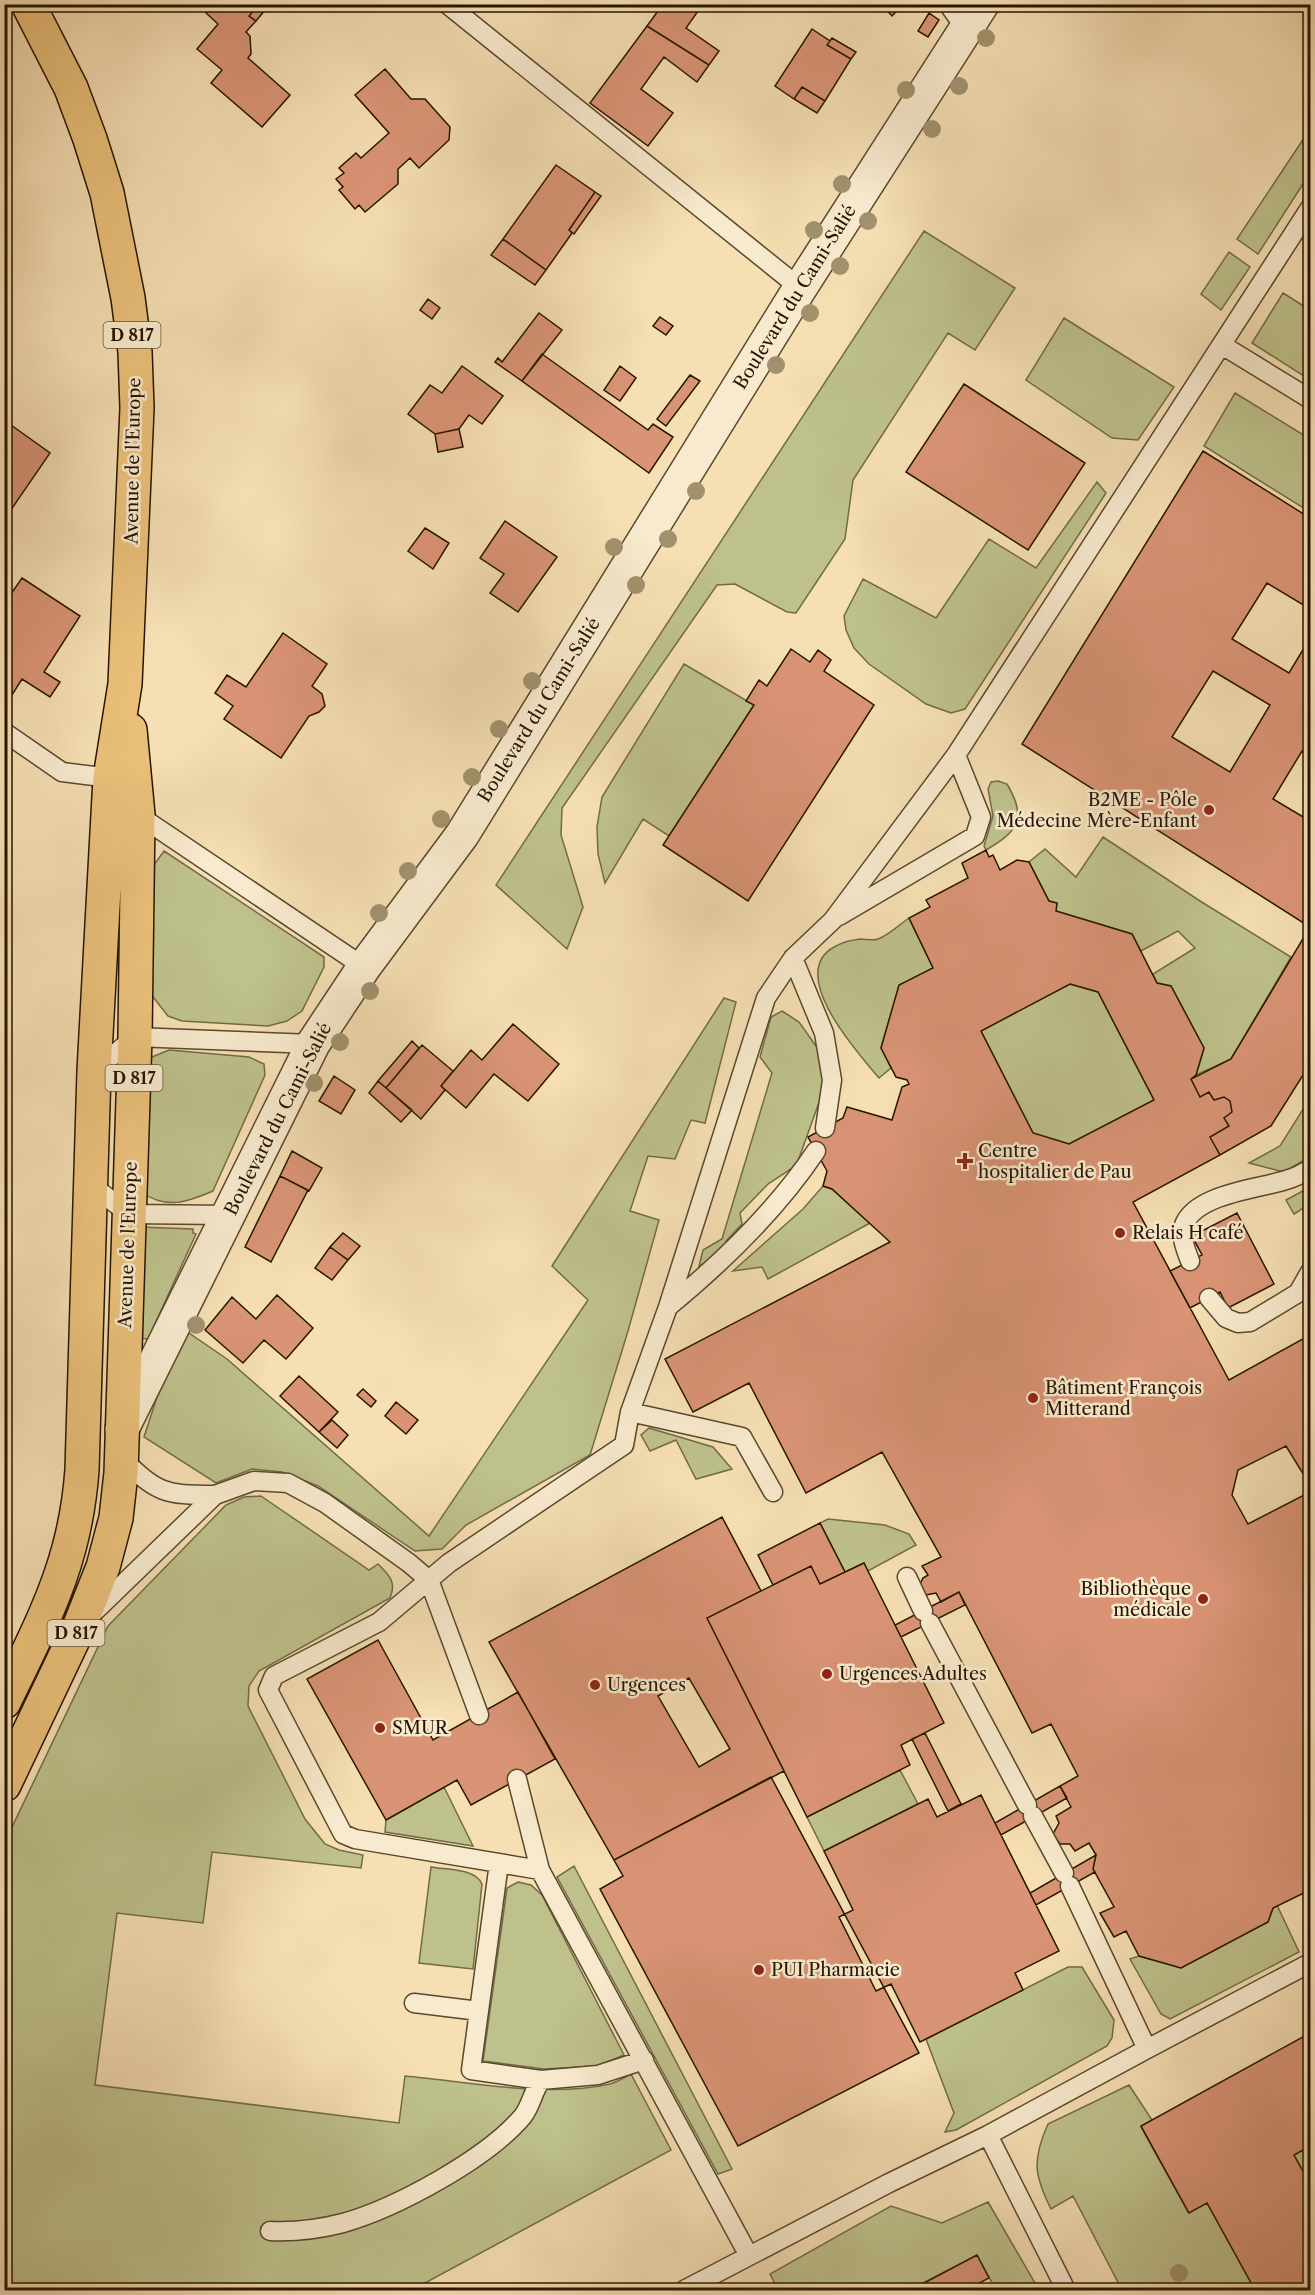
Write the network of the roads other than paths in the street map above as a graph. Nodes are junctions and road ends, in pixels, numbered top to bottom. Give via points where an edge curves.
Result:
1 (28, 4) edge
2 (447, 4) edge
3 (965, 13) edge
4 (1311, 208) edge
5 (800, 288) junction
6 (1222, 345) junction
7 (1311, 399) edge
8 (125, 684) junction
9 (4, 732) edge
10 (956, 755) junction
11 (110, 778) junction
12 (138, 815) junction
13 (833, 920) junction
14 (793, 958) junction
15 (364, 967) junction
16 (135, 1037) junction
17 (313, 1044) junction
18 (94, 1071) junction
19 (825, 1128) dead end
20 (816, 1151) dead end
21 (1311, 1169) edge
22 (90, 1185) junction
23 (129, 1214) junction
24 (228, 1215) junction
25 (1190, 1261) dead end
26 (1311, 1272) edge
27 (1209, 1298) dead end
28 (668, 1306) junction
29 (630, 1412) junction
30 (121, 1443) junction
31 (773, 1492) dead end
32 (214, 1495) junction
33 (907, 1577) dead end
34 (429, 1580) junction
35 (80, 1625) junction
36 (4, 1702) edge
37 (479, 1715) dead end
38 (517, 1779) dead end
39 (4, 1785) edge
40 (499, 1863) junction
41 (540, 1870) junction
42 (1311, 1963) edge
43 (414, 2003) dead end
44 (479, 2011) junction
45 (1147, 2049) junction
46 (644, 2060) junction
47 (541, 2079) junction
48 (988, 2135) junction
49 (270, 2231) dead end
50 (749, 2256) junction
51 (684, 2290) edge
52 (1066, 2290) edge

1 - 8 main road, Avenue de l'Europe / D 817 via 71,88 90,139 107,193 128,298 137,408
2 - 5 lane
3 - 5 street, Boulevard du Cami-Salié
4 - 6 lane
5 - 15 street, Boulevard du Cami-Salié via 462,835
6 - 7 lane
6 - 10 lane
8 - 11 main road, Avenue de l'Europe / D 817
8 - 12 main road, Avenue de l'Europe / D 817
9 - 11 lane via 62,772
10 - 13 lane
10 - 13 lane via 981,818 975,836
11 - 18 main road, Avenue de l'Europe / D 817
12 - 15 lane
12 - 16 main road, Avenue de l'Europe / D 817
13 - 14 lane
14 - 19 lane via 824,1034 832,1080
14 - 28 lane via 766,999
15 - 17 street, Boulevard du Cami-Salié
16 - 17 lane
16 - 18 lane
16 - 23 main road, Avenue de l'Europe / D 817
17 - 24 street, Boulevard du Cami-Salié
18 - 22 main road, Avenue de l'Europe / D 817
20 - 28 lane via 795,1183 713,1271
21 - 25 lane via 1292,1179 1214,1199 1193,1211 1184,1226 1183,1244
22 - 23 lane
22 - 36 main road, Avenue de l'Europe / D 817 via 79,1507 53,1593
23 - 24 lane
23 - 30 main road, Avenue de l'Europe / D 817
24 - 30 street, Boulevard du Cami-Salié
26 - 27 lane via 1298,1293 1250,1322 1226,1318
28 - 29 lane
29 - 31 lane via 742,1437
29 - 34 lane via 624,1445
30 - 32 lane via 147,1482 160,1491
30 - 35 main road, Avenue de l'Europe / D 817 via 116,1518 103,1567
32 - 34 lane via 254,1481 288,1483 325,1503
32 - 35 lane
33 - 45 lane via 1067,1880
34 - 37 lane
34 - 40 lane via 378,1622 274,1676 268,1690 343,1834
35 - 39 main road, Avenue de l'Europe / D 817
38 - 41 lane
40 - 41 lane
40 - 44 lane
41 - 46 lane
42 - 45 lane
43 - 44 lane
44 - 47 lane via 471,2070
45 - 48 lane
46 - 47 lane via 598,2075
46 - 50 lane
47 - 49 lane via 524,2115 496,2142 447,2176 343,2223 291,2232
48 - 50 lane
48 - 52 lane
50 - 51 lane

